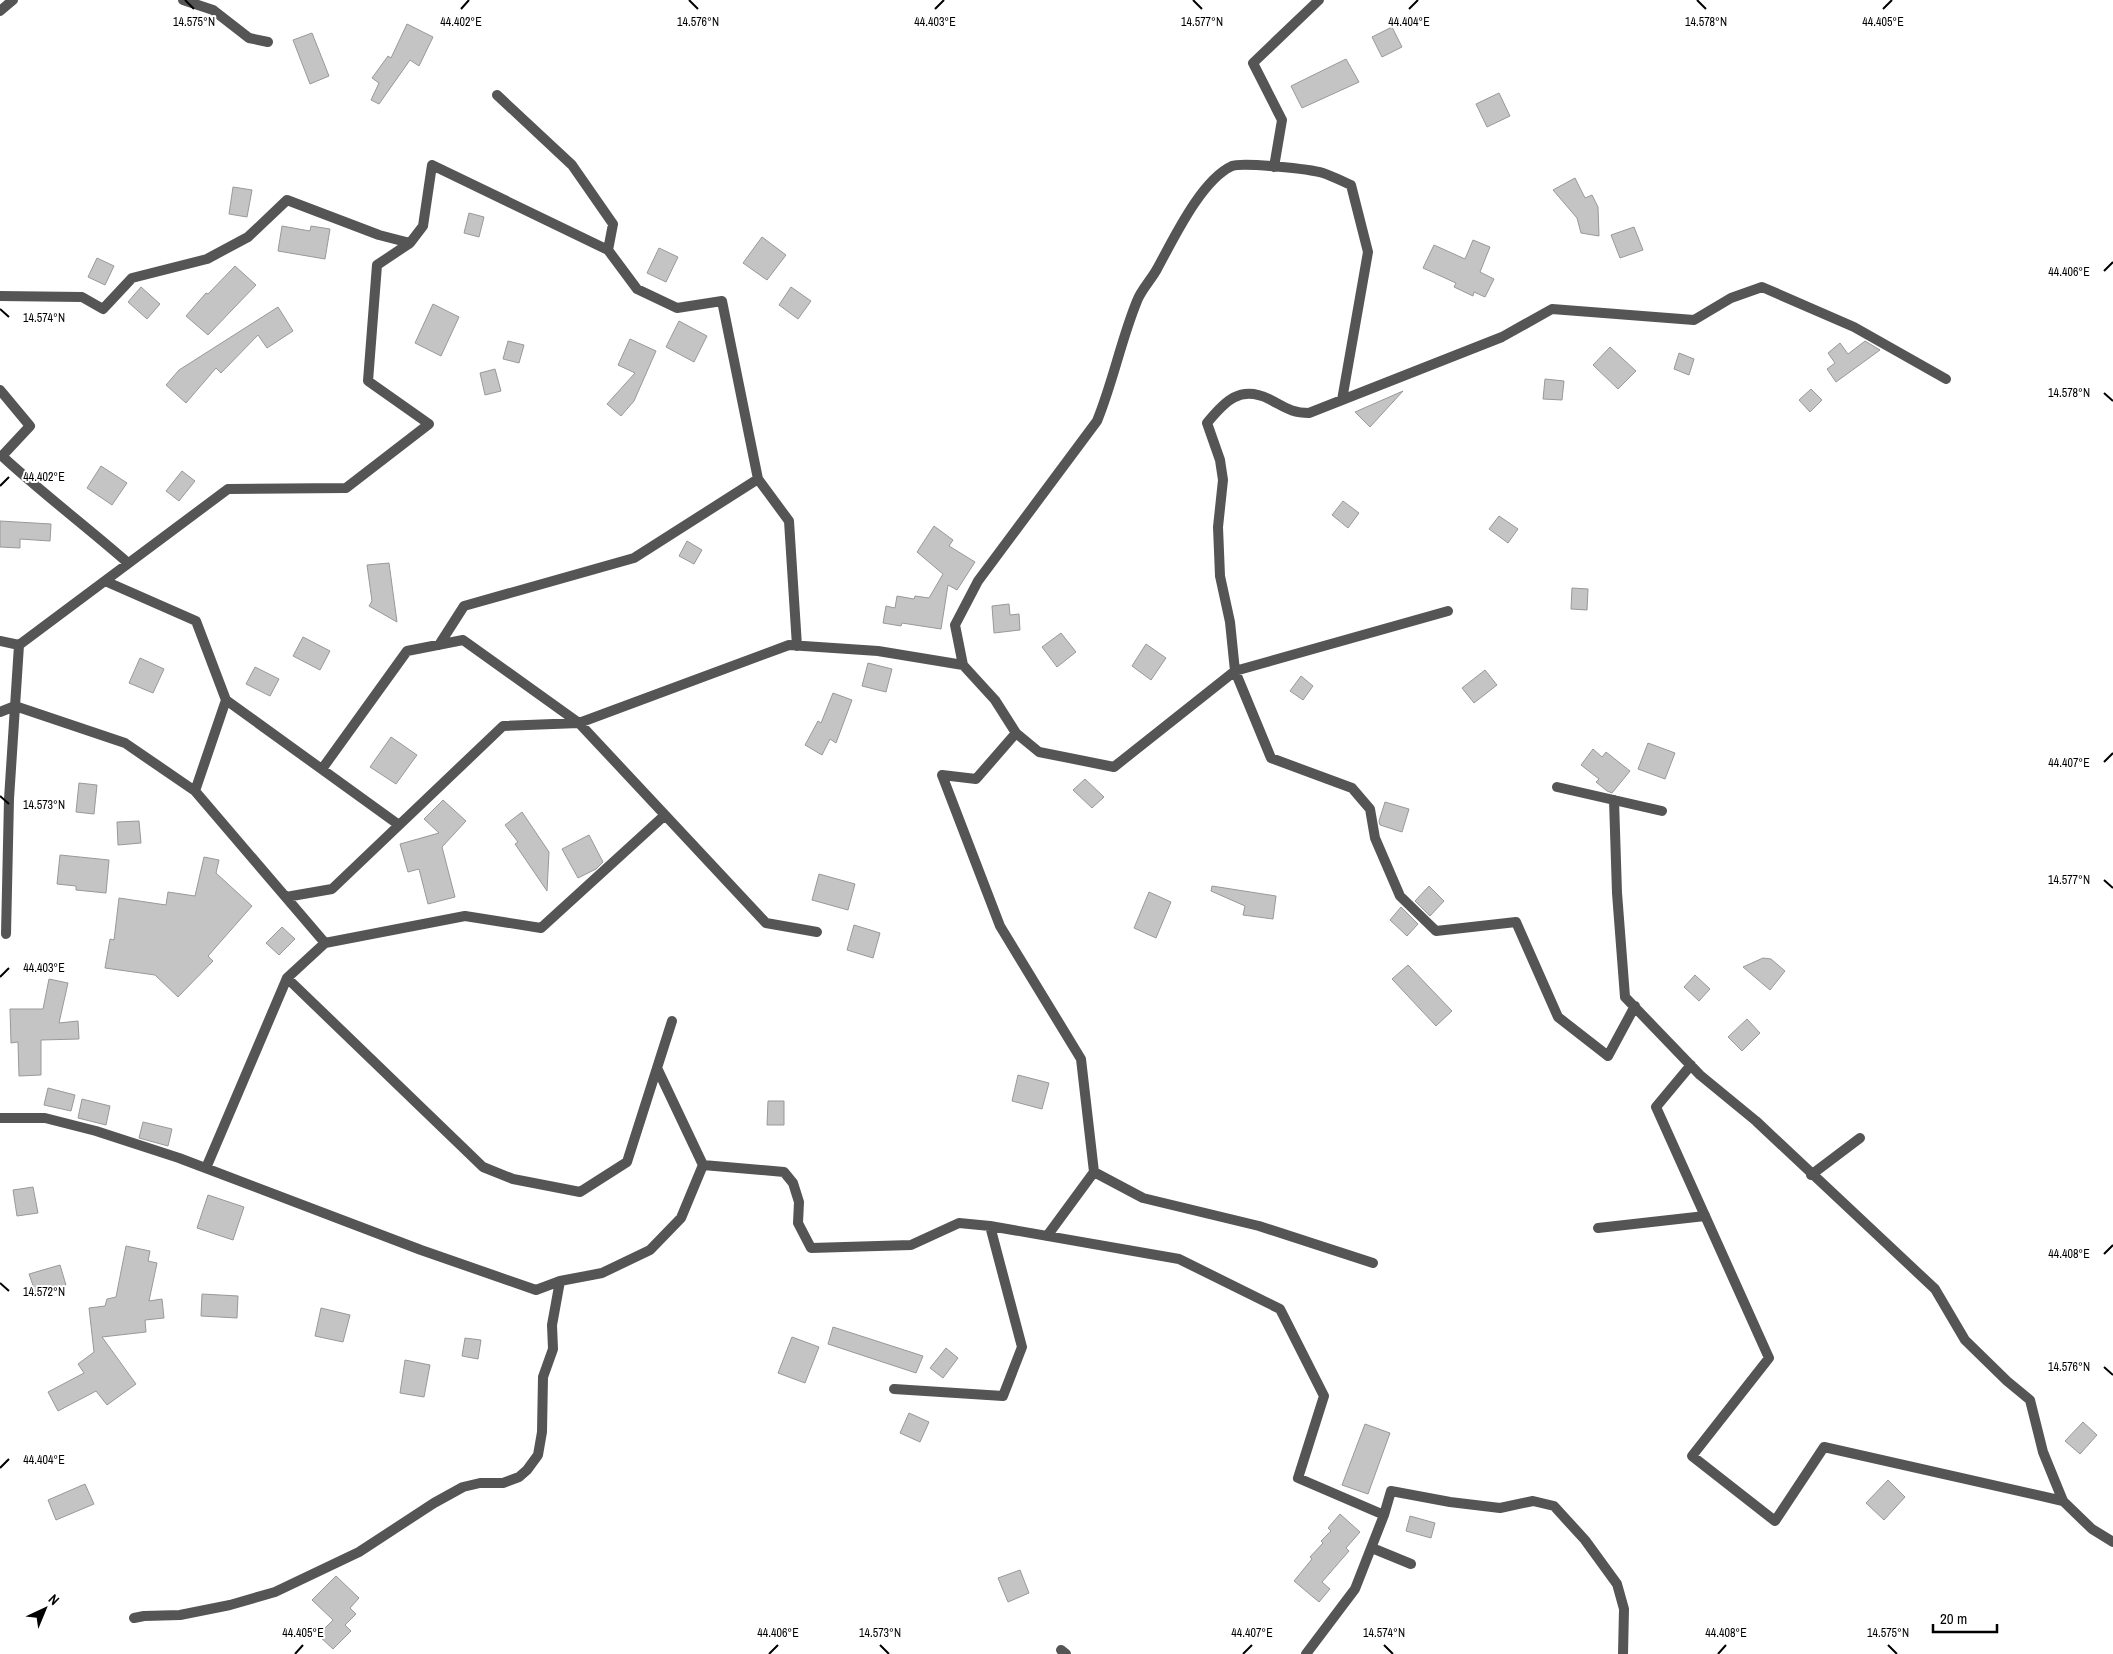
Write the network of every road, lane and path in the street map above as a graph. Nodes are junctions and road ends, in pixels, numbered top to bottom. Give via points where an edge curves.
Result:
1 (13, 0) edge
2 (183, 0) edge
3 (1319, 0) edge
4 (0, 11) edge
5 (268, 42) dead end
6 (497, 95) dead end
7 (1274, 167) junction
8 (410, 243) junction
9 (608, 250) junction
10 (0, 296) edge
11 (1946, 379) dead end
12 (0, 390) edge
13 (1342, 400) junction
14 (1, 456) edge
15 (758, 479) junction
16 (128, 563) junction
17 (105, 580) junction
18 (1448, 612) dead end
19 (0, 641) edge
20 (19, 645) junction
21 (439, 645) junction
22 (797, 646) junction
23 (963, 665) junction
24 (1234, 671) junction
25 (226, 700) junction
26 (15, 706) junction
27 (0, 712) edge
28 (579, 722) junction
29 (1016, 733) junction
30 (322, 769) junction
31 (1557, 787) dead end
32 (195, 791) junction
33 (1614, 800) junction
34 (1662, 811) dead end
35 (665, 815) junction
36 (399, 825) junction
37 (286, 897) junction
38 (817, 932) dead end
39 (6, 934) dead end
40 (325, 943) junction
41 (287, 978) junction
42 (1634, 1006) junction
43 (672, 1021) dead end
44 (1691, 1065) junction
45 (658, 1068) junction
46 (0, 1118) edge
47 (1860, 1138) dead end
48 (703, 1165) junction
49 (206, 1168) junction
50 (1094, 1172) junction
51 (1811, 1175) junction
52 (1705, 1216) junction
53 (990, 1226) junction
54 (1598, 1228) dead end
55 (1047, 1236) junction
56 (1373, 1263) dead end
57 (560, 1281) junction
58 (894, 1389) dead end
59 (2063, 1501) junction
60 (1384, 1516) junction
61 (2113, 1542) edge
62 (1372, 1548) junction
63 (1411, 1564) dead end
64 (134, 1618) dead end
65 (1306, 1654) edge
66 (1623, 1654) edge

1 - 4 street
2 - 5 street via 213,10 249,38
3 - 7 street via 1253,63 1282,120
6 - 9 street via 572,166 613,224
7 - 13 street via 1323,173 1351,185 1368,252
7 - 23 street via 1234,165 1222,172 1199,197 1171,240 1137,300 1097,420 978,581 955,625
8 - 9 street via 423,226 432,165
8 - 10 street via 379,235 287,200 248,236 208,259 132,278 103,309 82,297
8 - 16 street via 377,265 368,381 429,424 346,488 228,489
9 - 15 street via 637,289 677,308 722,302
11 - 13 street via 1854,327 1762,287 1731,298 1694,320 1552,309 1502,337
12 - 14 street via 30,426
13 - 24 street via 1309,412 1295,413 1255,393 1242,394 1230,399 1207,423 1220,460 1223,480 1218,527 1220,576 1230,622
14 - 16 street
15 - 21 street via 634,558 464,606
15 - 22 street via 789,521
16 - 17 street
17 - 20 street
17 - 25 street via 196,621
18 - 24 street
19 - 20 street
20 - 26 street
21 - 28 street via 463,640
21 - 30 street via 407,652
22 - 23 street via 878,651
22 - 28 street via 789,645
23 - 29 street via 995,700
24 - 29 street via 1114,767 1039,752
24 - 42 street via 1271,758 1352,788 1370,809 1375,838 1400,896 1436,931 1516,922 1558,1017 1608,1056
25 - 30 street
25 - 32 street
26 - 27 street
26 - 32 street via 126,742
26 - 39 street
28 - 35 street
28 - 36 street via 503,726
29 - 50 street via 976,778 942,775 1000,926 1081,1060
30 - 36 street
31 - 33 street
32 - 37 street
33 - 34 street
33 - 42 street via 1625,997
35 - 38 street via 766,923
35 - 40 street via 541,928 465,916
36 - 37 street via 332,889
37 - 40 street
40 - 41 street
41 - 45 street via 483,1167 513,1179 580,1192 627,1162
41 - 49 street
42 - 44 street
43 - 45 street
44 - 51 street via 1756,1121
44 - 52 street via 1656,1107
45 - 48 street
46 - 49 street via 45,1118
47 - 51 street
48 - 53 street via 784,1172 793,1183 799,1202 798,1223 812,1248 911,1245 959,1223
48 - 57 street via 681,1218 650,1250 602,1273
49 - 57 street via 536,1290
50 - 55 street
50 - 56 street via 1143,1198 1259,1226
51 - 59 street via 1935,1289 1965,1340 2030,1400 2043,1452
52 - 54 street
52 - 59 street via 1768,1358 1692,1456 1775,1521 1824,1447
53 - 55 street
53 - 58 street via 1022,1347 1003,1396
55 - 60 street via 1179,1259 1280,1309 1324,1396 1298,1478
57 - 64 street via 552,1325 553,1348 543,1377 542,1432 538,1455 519,1477 503,1483 463,1486 359,1552 276,1592 180,1615
59 - 61 street via 2092,1529
60 - 62 street
60 - 66 street via 1392,1491 1500,1508 1533,1501 1554,1506 1586,1540 1617,1584 1624,1609
62 - 63 street
62 - 65 street via 1355,1589

